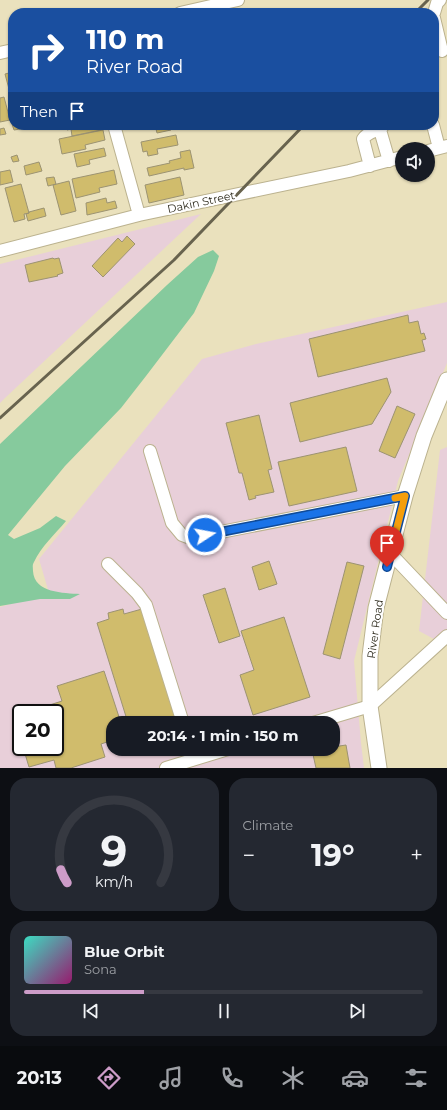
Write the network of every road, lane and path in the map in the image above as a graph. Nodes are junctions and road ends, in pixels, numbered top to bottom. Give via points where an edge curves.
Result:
1 (238, 0) edge
2 (202, 8) edge
3 (439, 44) edge
4 (441, 55) edge
5 (115, 130) edge
6 (376, 130) edge
7 (383, 130) edge
8 (434, 130) edge
9 (438, 148) edge
10 (395, 160) edge
11 (389, 161) junction
12 (370, 166) junction
13 (139, 215) junction
14 (0, 251) edge
15 (447, 380) edge
16 (150, 451) dead end
17 (405, 496) junction
18 (390, 553) junction
19 (108, 564) dead end
20 (447, 613) edge
21 (447, 636) edge
22 (370, 706) junction
23 (181, 716) edge
24 (336, 716) edge
25 (187, 756) edge
26 (166, 768) edge
27 (379, 768) edge

1 - 2 street
3 - 4 street
5 - 13 street
6 - 12 street via 363,139
7 - 11 street
8 - 9 street
10 - 11 street, Dakin Street
11 - 12 street, Dakin Street
12 - 13 street, Dakin Street
13 - 14 street, Dakin Street
15 - 17 main road, River Road via 424,436
16 - 17 street via 172,522 182,535 190,538
17 - 18 main road, River Road
18 - 20 street
18 - 22 main road, River Road via 376,608 370,656
19 - 23 street via 146,605
21 - 22 street
22 - 24 street
22 - 27 main road, River Road
25 - 26 street

